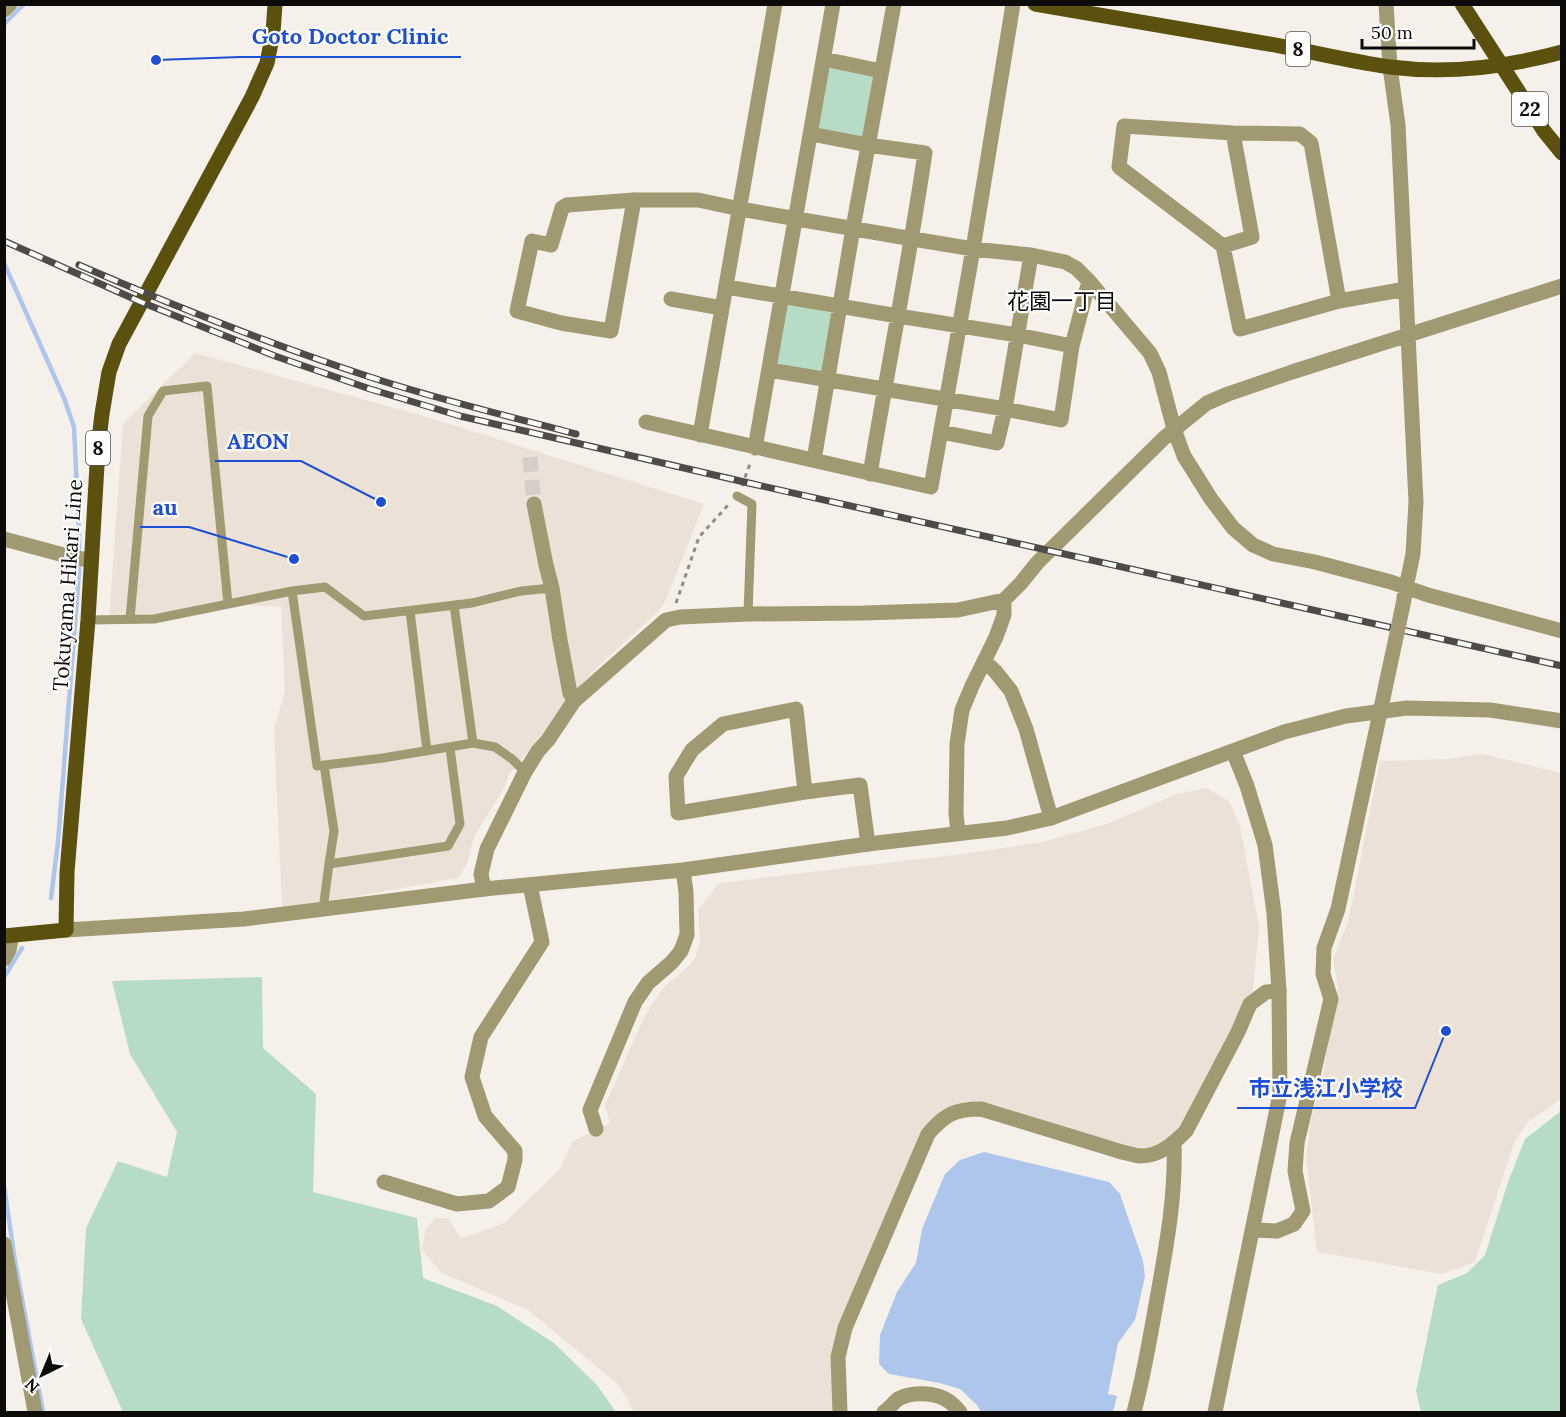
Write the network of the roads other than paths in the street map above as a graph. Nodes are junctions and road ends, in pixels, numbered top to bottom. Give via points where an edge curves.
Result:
1 (10, 4) edge
2 (275, 4) edge
3 (775, 4) edge
4 (833, 4) edge
5 (894, 4) edge
6 (1013, 4) edge
7 (1035, 4) edge
8 (1386, 4) edge
9 (1462, 4) edge
10 (4, 10) edge
11 (1562, 52) edge
12 (824, 59) junction
13 (1500, 64) junction
14 (1390, 67) junction
15 (881, 70) junction
16 (1233, 133) junction
17 (811, 134) junction
18 (868, 145) junction
19 (1562, 153) edge
20 (634, 200) junction
21 (740, 209) junction
22 (795, 218) junction
23 (853, 228) junction
24 (913, 239) junction
25 (1223, 246) junction
26 (973, 249) junction
27 (1031, 255) junction
28 (1089, 281) junction
29 (1562, 286) edge
30 (727, 287) junction
31 (1406, 289) junction
32 (782, 296) junction
33 (671, 299) dead end
34 (1339, 302) junction
35 (840, 307) junction
36 (722, 308) junction
37 (898, 316) junction
38 (958, 325) junction
39 (1017, 334) junction
40 (1408, 335) junction
41 (1072, 346) junction
42 (769, 370) junction
43 (828, 380) junction
44 (884, 389) junction
45 (946, 399) junction
46 (1005, 409) junction
47 (646, 422) dead end
48 (1174, 429) junction
49 (941, 432) junction
50 (700, 435) junction
51 (755, 448) junction
52 (814, 460) junction
53 (870, 474) junction
54 (737, 496) road end
55 (534, 504) tunnel mouth
56 (4, 539) edge
57 (91, 560) junction
58 (552, 588) junction
59 (292, 591) junction
60 (1405, 594) junction
61 (1004, 600) junction
62 (228, 604) junction
63 (454, 605) junction
64 (410, 611) junction
65 (748, 614) junction
66 (130, 619) junction
67 (88, 620) junction
68 (1562, 631) edge
69 (984, 661) junction
70 (574, 701) junction
71 (1562, 721) edge
72 (473, 743) junction
73 (450, 748) junction
74 (428, 751) junction
75 (1233, 751) junction
76 (324, 765) junction
77 (525, 772) junction
78 (805, 792) junction
79 (1051, 818) junction
80 (958, 833) junction
81 (868, 844) junction
82 (329, 864) junction
83 (682, 870) junction
84 (530, 885) junction
85 (484, 889) junction
86 (324, 902) dead end
87 (66, 930) junction
88 (8, 936) edge
89 (4, 959) edge
90 (1279, 991) junction
91 (596, 1129) dead end
92 (1174, 1143) junction
93 (384, 1182) dead end
94 (1253, 1230) junction
95 (4, 1244) edge
96 (34, 1413) edge
97 (840, 1413) edge
98 (884, 1413) edge
99 (960, 1413) edge
100 (1134, 1413) edge
101 (1215, 1413) edge

1 - 10 street
2 - 57 main road, Tokuyama Hikari Line / 8 via 267,63 252,97 119,344 109,372 98,448
3 - 21 street
4 - 12 street
5 - 15 street
6 - 26 street
7 - 14 main road, 8
8 - 14 street
9 - 13 main road, 22
11 - 13 main road, 8
12 - 15 street
12 - 17 street
13 - 14 main road, 8 via 1435,70
13 - 19 main road, 22
14 - 31 street via 1398,124
15 - 18 street
16 - 25 street via 1252,237
16 - 25 street via 1124,126 1119,167
16 - 34 street via 1300,134 1311,143
17 - 18 street
17 - 22 street
18 - 23 street
18 - 24 street via 925,153
20 - 20 street via 562,208 551,245 532,241 517,311 611,331
20 - 21 street via 698,200
21 - 22 street
21 - 30 street
22 - 23 street
22 - 32 street
23 - 24 street
23 - 35 street
24 - 26 street
24 - 37 street
25 - 34 street via 1240,329
26 - 27 street
26 - 38 street
27 - 28 street via 1065,262
27 - 39 street
28 - 41 street
28 - 48 street via 1150,353
29 - 40 street
30 - 32 street
30 - 36 street
31 - 34 street
31 - 40 street
32 - 35 street
32 - 42 street
33 - 36 street
35 - 37 street
35 - 43 street
36 - 50 street
37 - 38 street
37 - 44 street
38 - 39 street
38 - 45 street
39 - 41 street
39 - 46 street
40 - 48 street via 1228,394 1207,404
40 - 60 street via 1416,502 1413,554
41 - 46 street via 1061,420
42 - 43 street
42 - 51 street
43 - 44 street
43 - 52 street
44 - 45 street
44 - 53 street
45 - 46 street
45 - 49 street
46 - 49 street via 997,443
47 - 50 street
48 - 60 street via 1184,456 1211,499 1233,528 1253,545 1273,554 1391,582
48 - 61 street
49 - 53 street via 931,488
50 - 51 street
51 - 52 street
52 - 53 street
54 - 65 lane via 752,504
55 - 58 street
56 - 57 street
57 - 67 main road, Tokuyama Hikari Line / 8
58 - 63 lane
58 - 70 street
59 - 62 lane
59 - 64 lane via 326,587 364,616
59 - 76 lane via 317,766
60 - 68 street via 1428,596
60 - 94 street, bridge via 1338,909 1324,948 1323,974 1331,999 1297,1143 1295,1171 1303,1211 1294,1224 1277,1231
61 - 65 street via 958,610
61 - 69 street via 1004,615
62 - 66 lane via 154,619
62 - 66 lane via 207,386 163,391 148,416
63 - 64 lane
63 - 72 lane
64 - 74 lane
65 - 70 street via 666,620
66 - 67 lane
67 - 87 main road, Tokuyama Hikari Line / 8 via 67,872
69 - 79 street via 1011,691
69 - 80 street via 962,710 957,744
70 - 77 street
71 - 75 street via 1490,710 1407,708 1336,719 1284,732
72 - 73 lane
72 - 77 lane via 495,747
73 - 74 lane
73 - 82 lane via 460,824 448,846
74 - 76 lane
75 - 79 street
75 - 90 street via 1265,845 1275,913
76 - 82 lane via 334,831
77 - 85 street via 487,849 481,874
78 - 78 street via 678,813 676,777 692,750 723,724 796,709
78 - 81 street via 860,785
79 - 80 street
80 - 81 street
81 - 83 street
82 - 86 lane
83 - 84 street
83 - 91 street via 687,935 681,951 634,1002 590,1110
84 - 85 street
84 - 93 street via 542,942 481,1037 472,1077 485,1116 515,1151 508,1187 489,1201 457,1204
85 - 87 street via 244,919
87 - 88 main road
88 - 89 street via 9,950
90 - 92 street via 1266,992 1250,1004 1186,1131
90 - 94 street via 1280,1094
92 - 97 street via 1141,1156 981,1109 951,1113 939,1121 928,1134 845,1328 838,1357
92 - 100 street via 1170,1228
94 - 101 street
95 - 96 street
98 - 99 street via 898,1400 914,1394 948,1400

